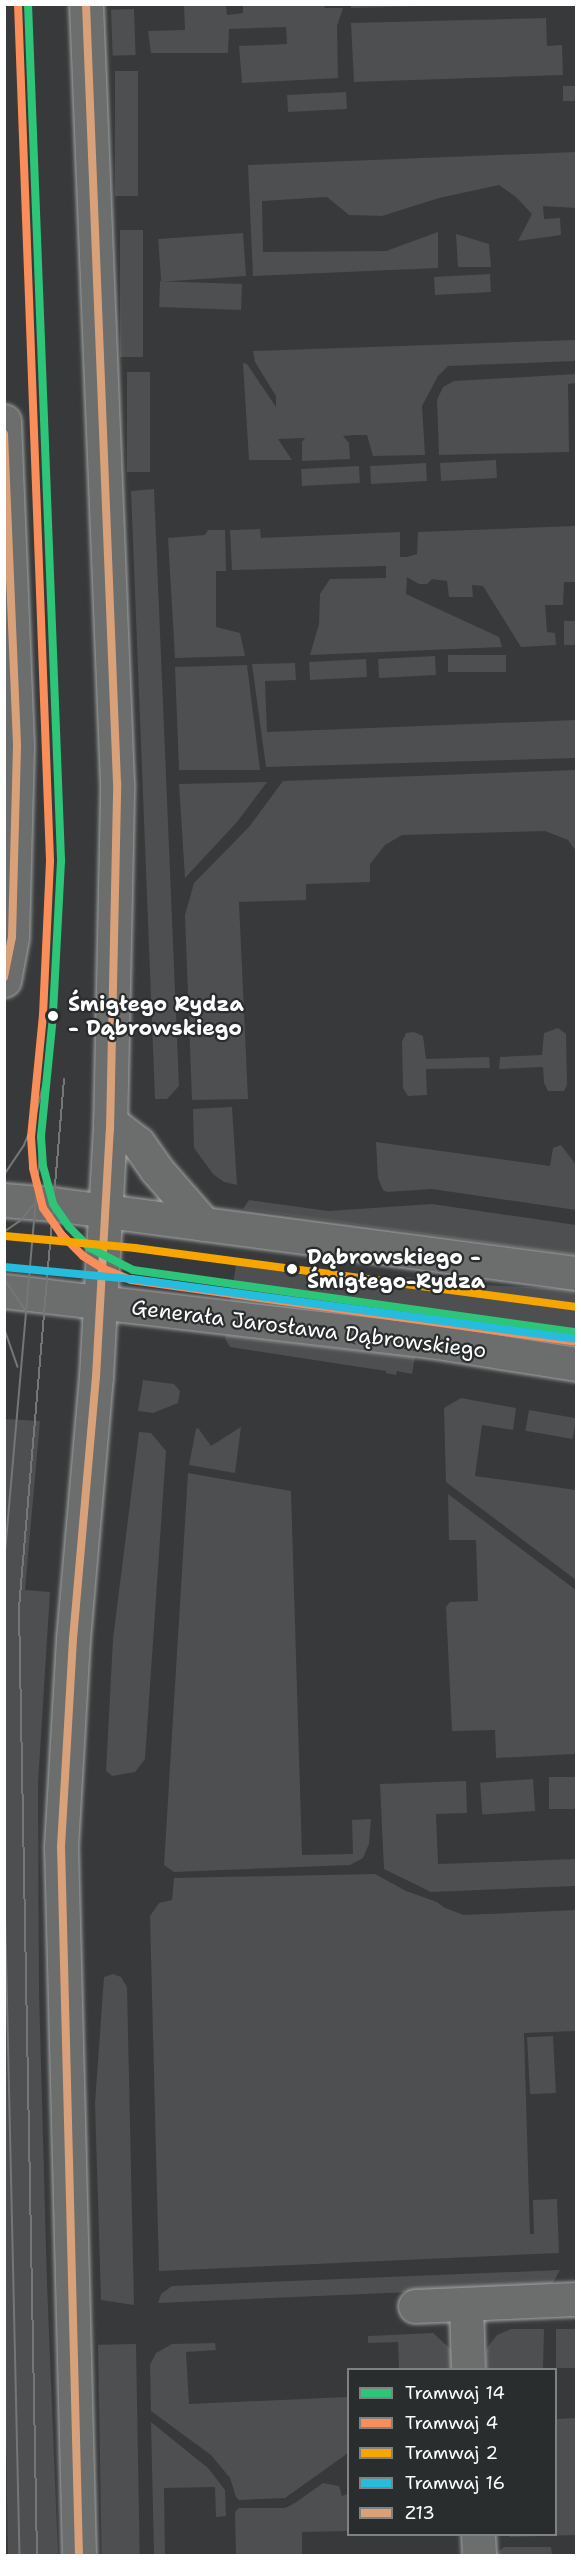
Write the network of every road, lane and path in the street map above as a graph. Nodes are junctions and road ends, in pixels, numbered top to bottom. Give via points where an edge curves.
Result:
1 (86, 4) edge
2 (4, 421) edge
3 (4, 980) edge
4 (110, 1122) junction
5 (4, 1200) edge
6 (106, 1211) junction
7 (204, 1224) junction
8 (576, 1273) edge
9 (4, 1291) edge
10 (100, 1303) junction
11 (576, 1364) edge
12 (576, 2299) edge
13 (466, 2304) junction
14 (415, 2306) dead end
15 (468, 2368) edge
16 (478, 2536) edge
17 (79, 2556) edge
18 (479, 2556) edge

1 - 4 main road via 117,783
2 - 3 main road via 17,747 12,937
4 - 6 main road
4 - 7 main road via 138,1143
5 - 6 main road
6 - 7 main road
6 - 10 main road
7 - 8 main road
9 - 10 main road, Generała Jarosława Dąbrowskiego
10 - 11 main road, Generała Jarosława Dąbrowskiego via 431,1341
10 - 17 main road via 72,1639 62,1847
12 - 13 main road
13 - 14 main road
13 - 15 main road
16 - 18 main road

